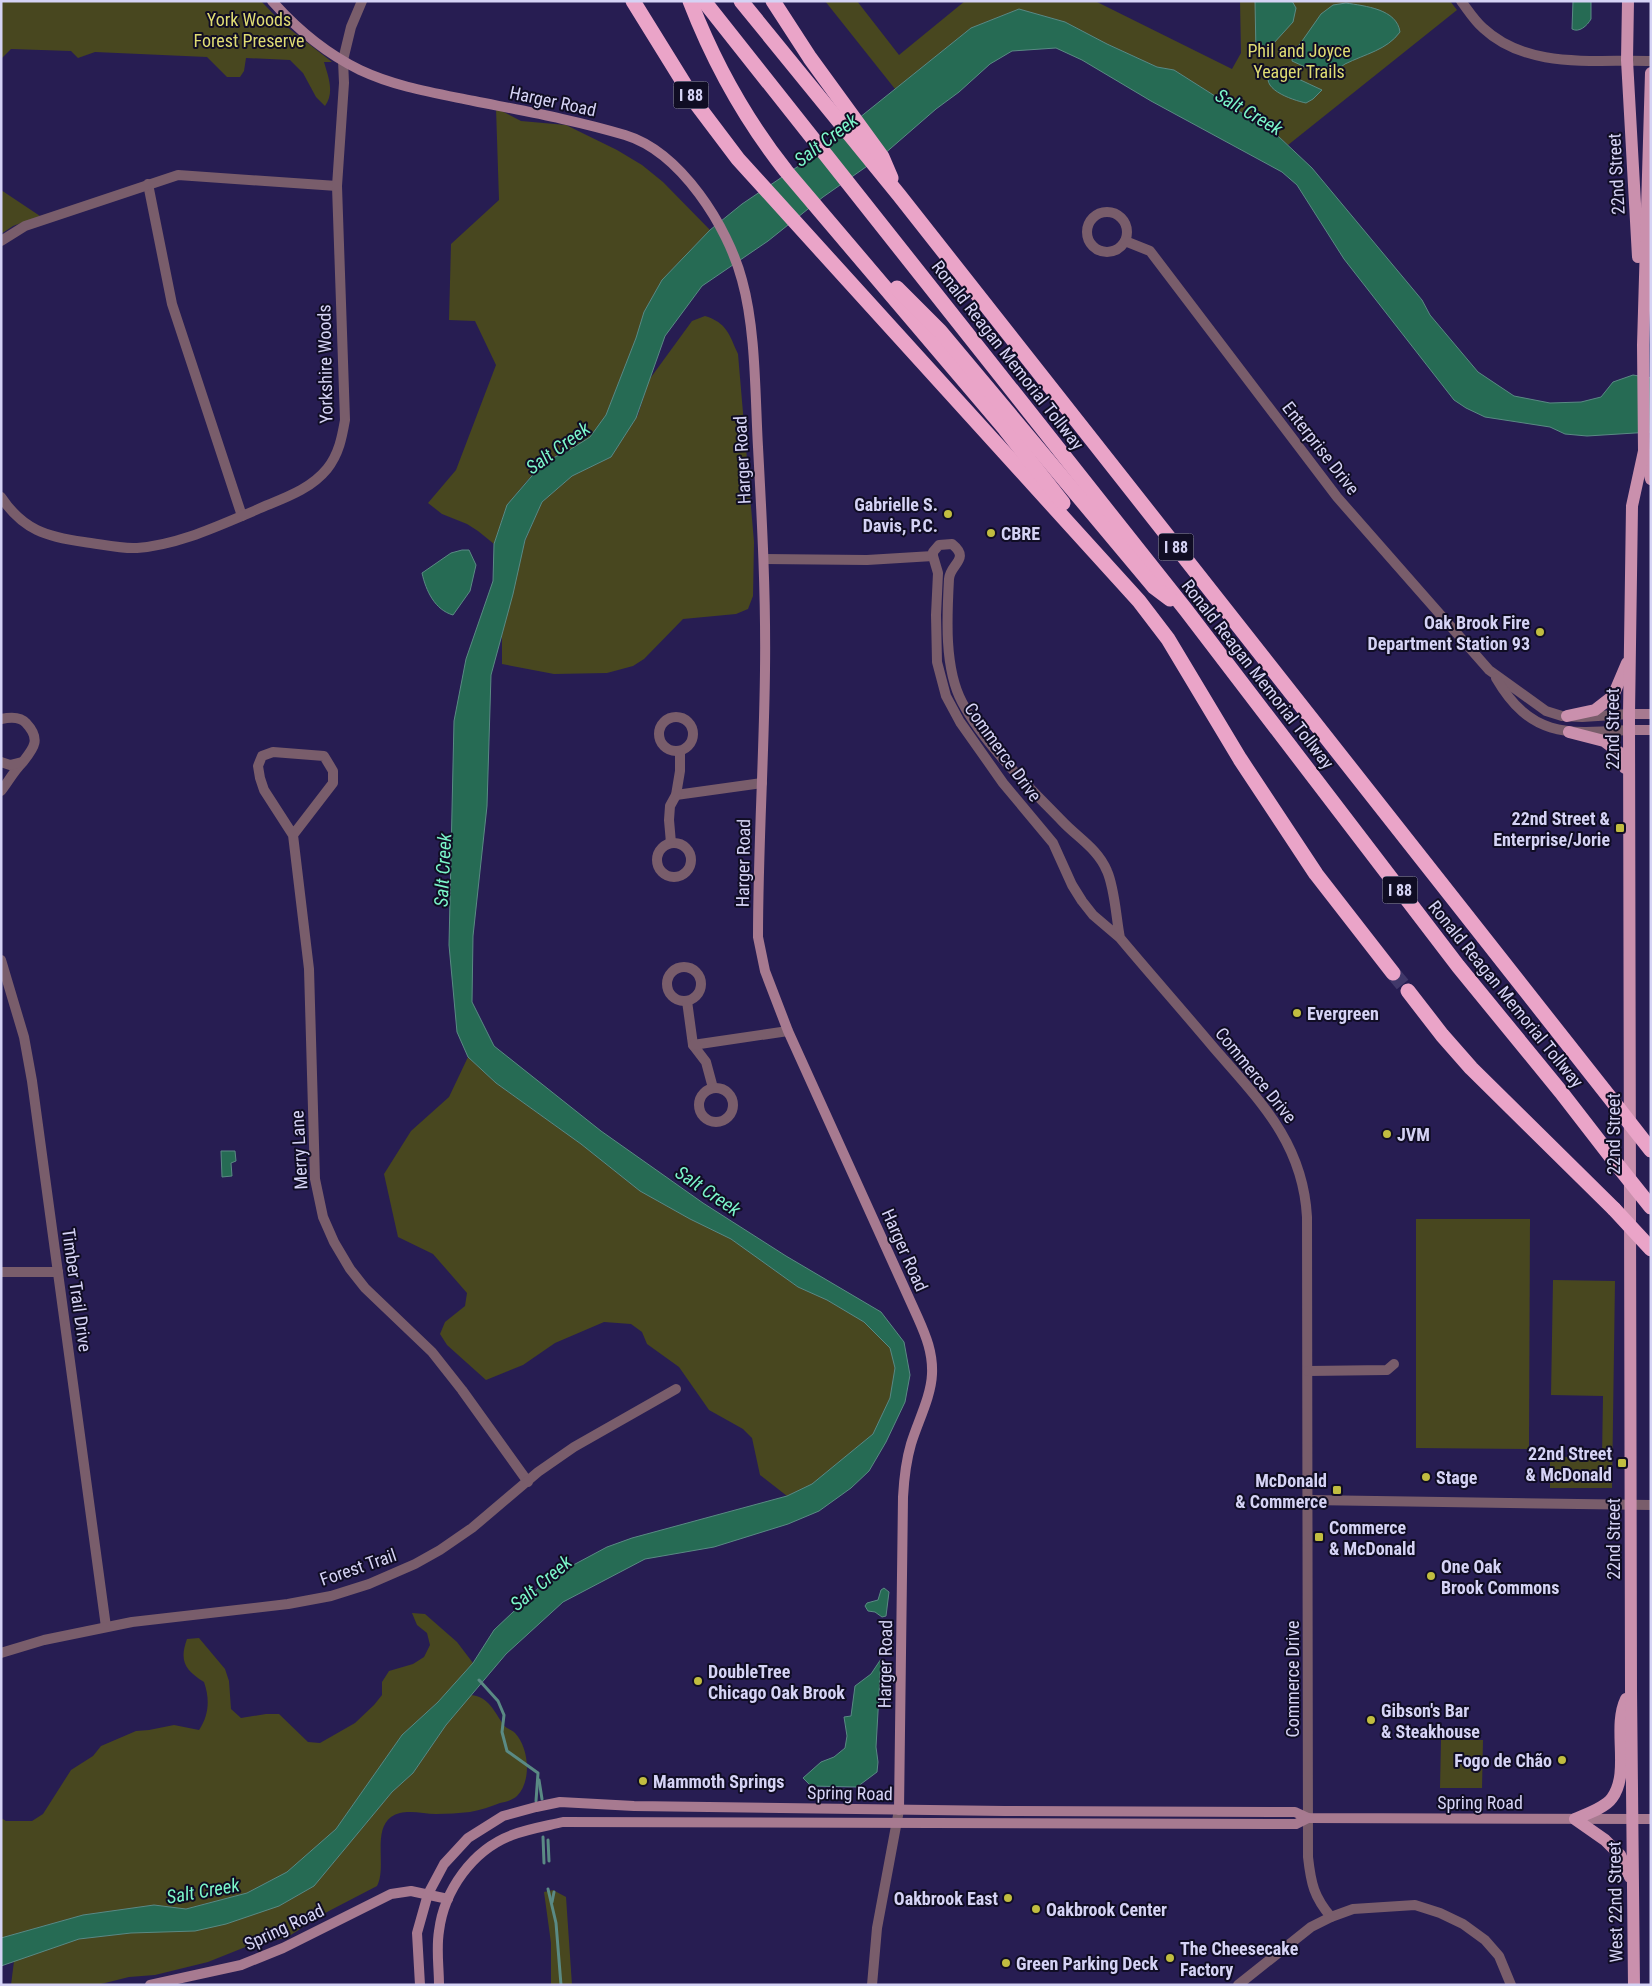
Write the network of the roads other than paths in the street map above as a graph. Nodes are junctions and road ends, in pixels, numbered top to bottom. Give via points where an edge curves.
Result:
1 (272, 1) edge
2 (362, 1) edge
3 (633, 1) edge
4 (704, 1) edge
5 (741, 1) edge
6 (773, 1) edge
7 (1461, 1) edge
8 (1628, 1) edge
9 (693, 8) edge
10 (343, 60) junction
11 (1627, 60) junction
12 (1651, 61) edge
13 (1651, 73) edge
14 (836, 107) junction
15 (148, 184) junction
16 (337, 186) junction
17 (899, 195) junction
18 (822, 213) junction
19 (1, 241) edge
20 (1125, 241) dead end
21 (1643, 345) junction
22 (1644, 450) junction
23 (1651, 479) edge
24 (1, 497) edge
25 (242, 516) junction
26 (933, 556) junction
27 (764, 558) junction
28 (1139, 600) junction
29 (1186, 610) junction
30 (1630, 657) junction
31 (1494, 675) junction
32 (1629, 714) junction
33 (1651, 714) edge
34 (1567, 716) junction
35 (1, 719) edge
36 (1629, 730) junction
37 (1651, 730) edge
38 (1569, 732) junction
39 (680, 751) dead end
40 (1, 762) edge
41 (22, 762) junction
42 (1629, 780) junction
43 (762, 783) junction
44 (1, 791) edge
45 (676, 795) junction
46 (293, 835) junction
47 (671, 843) dead end
48 (1120, 938) junction
49 (1, 960) edge
50 (1393, 973) tunnel mouth
51 (1408, 991) tunnel mouth
52 (687, 1001) dead end
53 (788, 1031) junction
54 (693, 1045) junction
55 (713, 1088) dead end
56 (1651, 1150) edge
57 (1651, 1207) edge
58 (1651, 1249) edge
59 (1, 1272) edge
60 (58, 1272) junction
61 (1394, 1364) dead end
62 (1308, 1371) junction
63 (676, 1389) dead end
64 (528, 1482) junction
65 (1309, 1500) junction
66 (1631, 1505) junction
67 (1651, 1505) edge
68 (106, 1627) junction
69 (1, 1653) edge
70 (1631, 1690) junction
71 (899, 1810) junction
72 (1308, 1818) junction
73 (1632, 1819) junction
74 (1651, 1819) edge
75 (1575, 1820) junction
76 (897, 1822) junction
77 (1632, 1882) junction
78 (428, 1894) junction
79 (448, 1899) junction
80 (1331, 1917) junction
81 (150, 1985) edge
82 (420, 1985) edge
83 (439, 1985) edge
84 (872, 1985) edge
85 (1238, 1985) edge
86 (1511, 1985) edge
87 (1634, 1985) edge

1 - 10 street, Harger Road via 301,29
2 - 10 street, Yorkshire Woods via 351,27
3 - 28 highway, I 88 via 698,106 732,152
4 - 29 highway, Ronald Reagan Memorial Tollway / I 88
5 - 14 highway, Ronald Reagan Memorial Tollway / I 88
6 - 14 highway
7 - 11 street via 1495,38 1530,55 1569,60
8 - 11 main road, 22nd Street
9 - 18 highway via 720,70 748,119
10 - 16 street, Yorkshire Woods
10 - 27 street, Harger Road via 358,69 412,88 586,124 633,138 674,166 710,210 729,243 748,303
11 - 12 street
11 - 21 main road, 22nd Street
13 - 21 main road, 22nd Street
14 - 17 highway, Ronald Reagan Memorial Tollway / I 88
14 - 17 highway via 882,157
15 - 16 street via 178,175
15 - 19 street via 25,226
15 - 25 street via 172,304
16 - 25 street, Yorkshire Woods via 344,420 340,446 328,468 304,489
17 - 56 highway, Ronald Reagan Memorial Tollway / I 88, bridge
18 - 28 highway via 1005,429
18 - 29 highway via 940,331 1154,587
20 - 31 street, Enterprise Drive via 1150,251 1337,497
21 - 22 main road, 22nd Street
22 - 23 main road, 22nd Street
22 - 30 main road, 22nd Street via 1632,506
24 - 25 street, Yorkshire Woods via 17,518 38,532 62,539 120,547 168,543
26 - 27 street, Commerce Drive via 867,560
26 - 48 street, Commerce Drive via 938,573 937,662 949,703 1003,783 1053,843 1082,900 1093,915
26 - 48 street, Commerce Drive via 939,545 947,543 956,547 960,555 950,574 948,614 952,675 962,702 986,738 1063,823 1094,850 1108,872
27 - 43 street, Harger Road
28 - 50 highway, I 88 via 1168,639 1240,759 1316,874
29 - 57 highway, Ronald Reagan Memorial Tollway / I 88, bridge via 1458,966
30 - 32 main road, 22nd Street
30 - 34 main road via 1613,696 1595,710
31 - 34 street, Enterprise Drive via 1546,711
31 - 38 street, Enterprise Drive via 1505,694 1538,724
32 - 33 street
32 - 34 street, Enterprise Drive
32 - 36 main road, 22nd Street
35 - 41 street via 12,716 24,720 32,729 35,742 31,753
36 - 37 street
36 - 38 street, Enterprise Drive
36 - 42 main road, 22nd Street
38 - 42 main road via 1604,741 1620,752
39 - 45 street
40 - 41 street via 10,765
41 - 44 street
42 - 66 main road, 22nd Street
43 - 45 street
43 - 53 street, Harger Road via 758,937 766,971
45 - 47 street via 670,806
46 - 46 street, Merry Lane via 333,782 333,771 324,756 273,752 262,756 258,766 260,778 264,790
46 - 64 street, Merry Lane via 309,969 315,1180 325,1222 342,1257 360,1282 432,1352
48 - 62 street, Commerce Drive via 1263,1104 1293,1155 1303,1184 1306,1208
49 - 60 street, Timber Trail Drive via 24,1037
51 - 58 highway, bridge via 1471,1068 1614,1208
52 - 54 street
53 - 54 street
53 - 71 street, Harger Road via 929,1345 930,1388 910,1445 903,1497
54 - 55 street via 706,1062
59 - 60 street
60 - 68 street, Timber Trail Drive
61 - 62 street via 1387,1370
62 - 65 street, Commerce Drive
63 - 64 street, Forest Trail via 574,1447
64 - 68 street, Forest Trail via 440,1550 369,1584 331,1596 288,1604
65 - 66 street
65 - 72 street, Commerce Drive
66 - 67 street
66 - 70 main road, 22nd Street
68 - 69 street, Forest Trail
70 - 73 main road, 22nd Street
70 - 75 main road via 1624,1705 1620,1770 1615,1790 1608,1802
71 - 72 street, Spring Road via 1295,1812
71 - 76 street, Harger Road
71 - 78 street, Spring Road via 560,1802 503,1816 468,1838 444,1864
72 - 75 street, Spring Road
72 - 76 street, Spring Road via 1296,1824
72 - 80 street, Commerce Drive via 1311,1883 1319,1902
73 - 74 street, Spring Road
73 - 75 street, Spring Road
73 - 77 main road, West 22nd Street
75 - 77 main road via 1605,1840 1620,1855
76 - 79 street, Spring Road via 563,1822 510,1836 481,1853 458,1880
76 - 84 street, Harger Road via 877,1928
77 - 87 main road, West 22nd Street
78 - 79 street, Spring Road
78 - 81 street, Spring Road via 411,1891 391,1894 283,1948 241,1965
78 - 82 street via 417,1933
79 - 83 street via 439,1931
80 - 85 street via 1311,1927
80 - 86 street via 1353,1909 1415,1905 1440,1913 1485,1940 1499,1956

